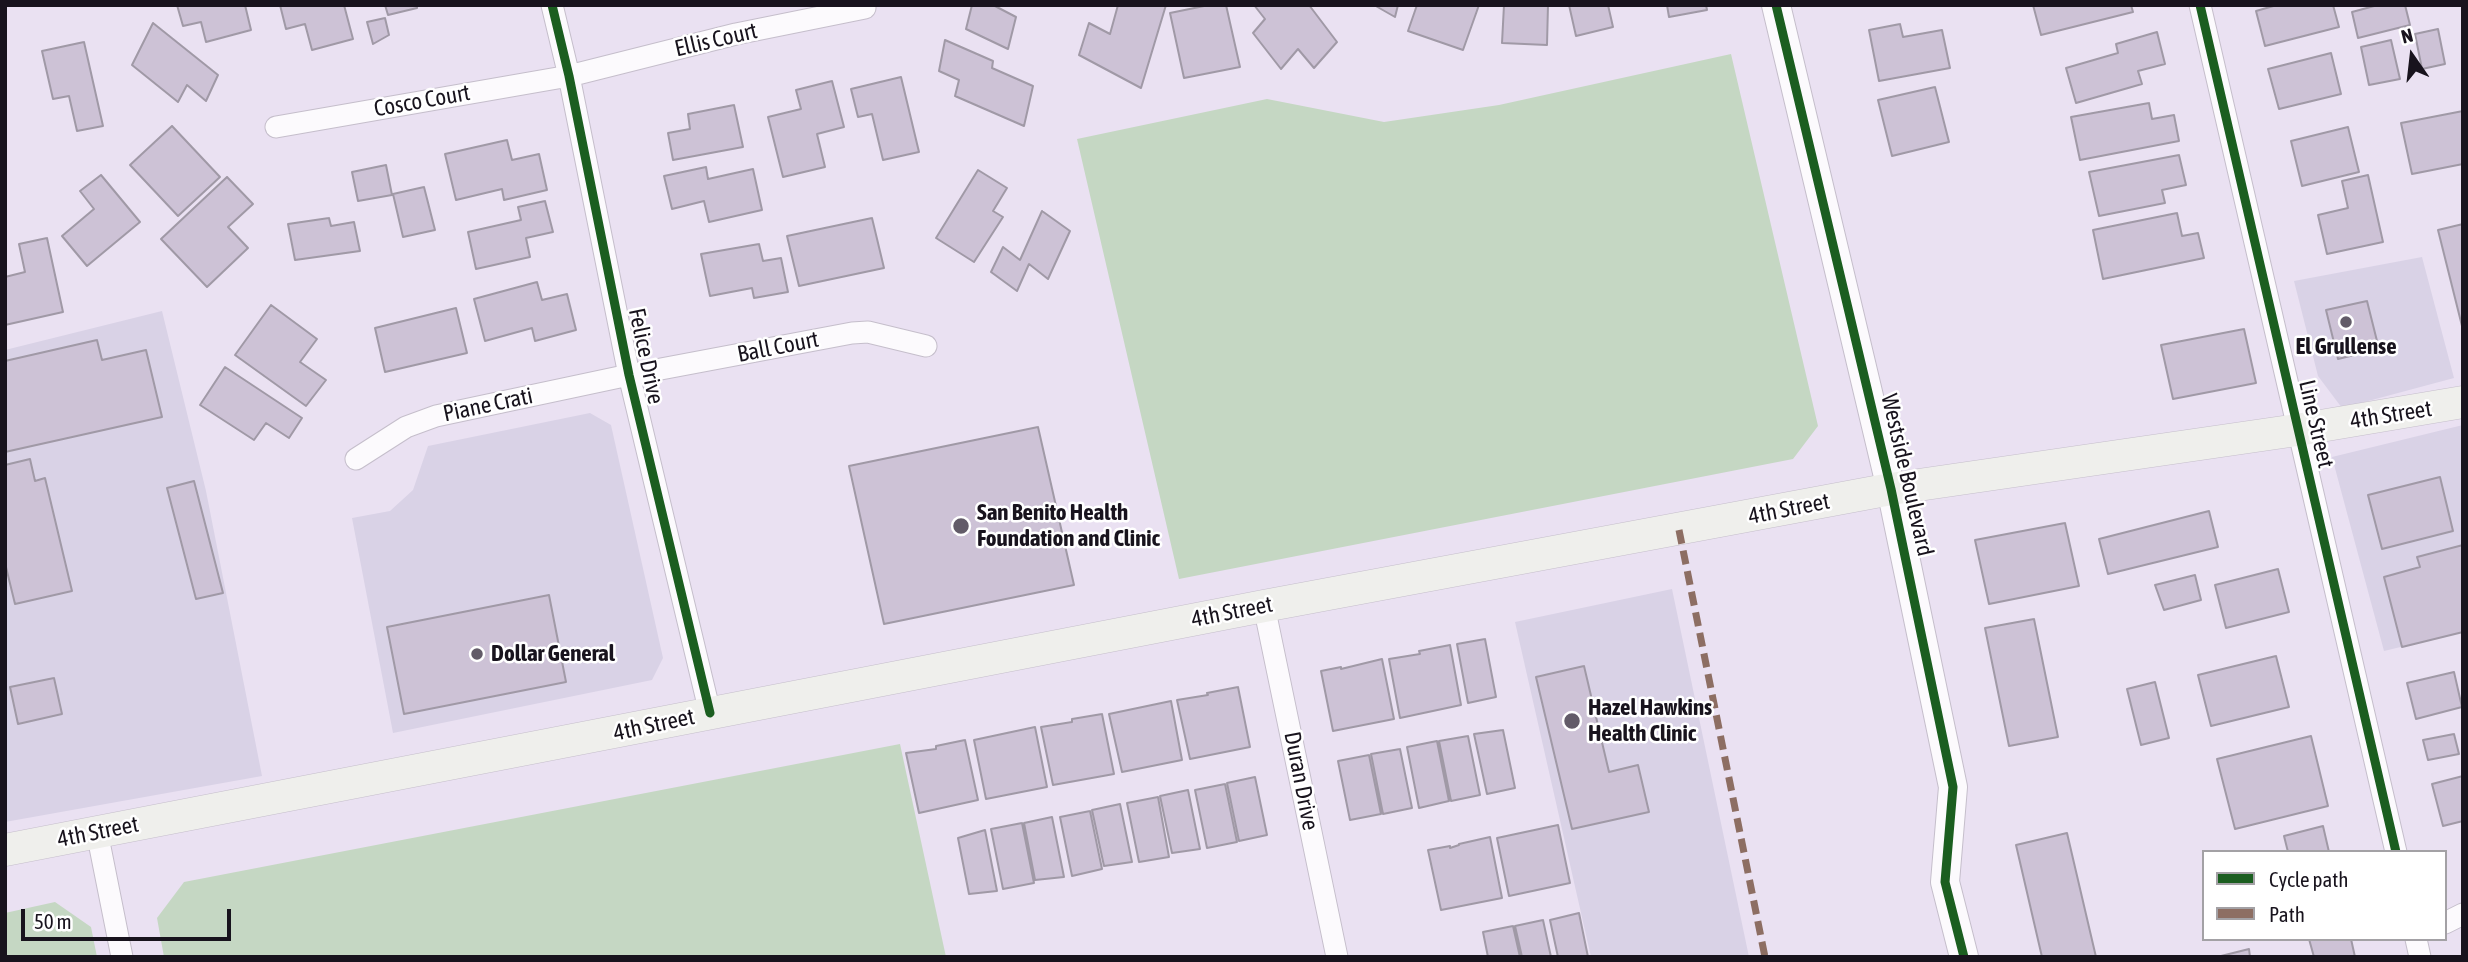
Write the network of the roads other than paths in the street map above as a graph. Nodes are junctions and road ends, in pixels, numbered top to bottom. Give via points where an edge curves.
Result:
1 (552, 5) edge
2 (1776, 5) edge
3 (2200, 5) edge
4 (865, 8) dead end
5 (569, 76) junction
6 (276, 127) dead end
7 (926, 346) dead end
8 (629, 375) junction
9 (2463, 402) edge
10 (2297, 430) junction
11 (356, 459) dead end
12 (1891, 489) junction
13 (1264, 606) junction
14 (710, 713) junction
15 (97, 832) junction
16 (5, 850) edge
17 (2396, 850) edge
18 (2463, 914) edge
19 (2447, 922) edge
20 (122, 957) edge
21 (1337, 957) edge
22 (1964, 957) edge

1 - 5 street, Felice Drive
2 - 12 street, Westside Boulevard
3 - 10 street, Line Street
4 - 5 street, Ellis Court via 736,34
5 - 6 street, Cosco Court
5 - 8 street, Felice Drive
7 - 8 street, Ball Court via 868,332 852,333
8 - 11 street, Piane Crati via 436,416 406,427
8 - 14 street, Felice Drive
9 - 10 main road, 4th Street
10 - 12 main road, 4th Street
10 - 17 street, Line Street
12 - 13 main road, 4th Street
12 - 22 street, Westside Boulevard via 1953,787 1945,882
13 - 14 main road, 4th Street
13 - 21 street, Duran Drive
14 - 15 main road, 4th Street
15 - 16 main road, 4th Street
15 - 20 street
18 - 19 street

